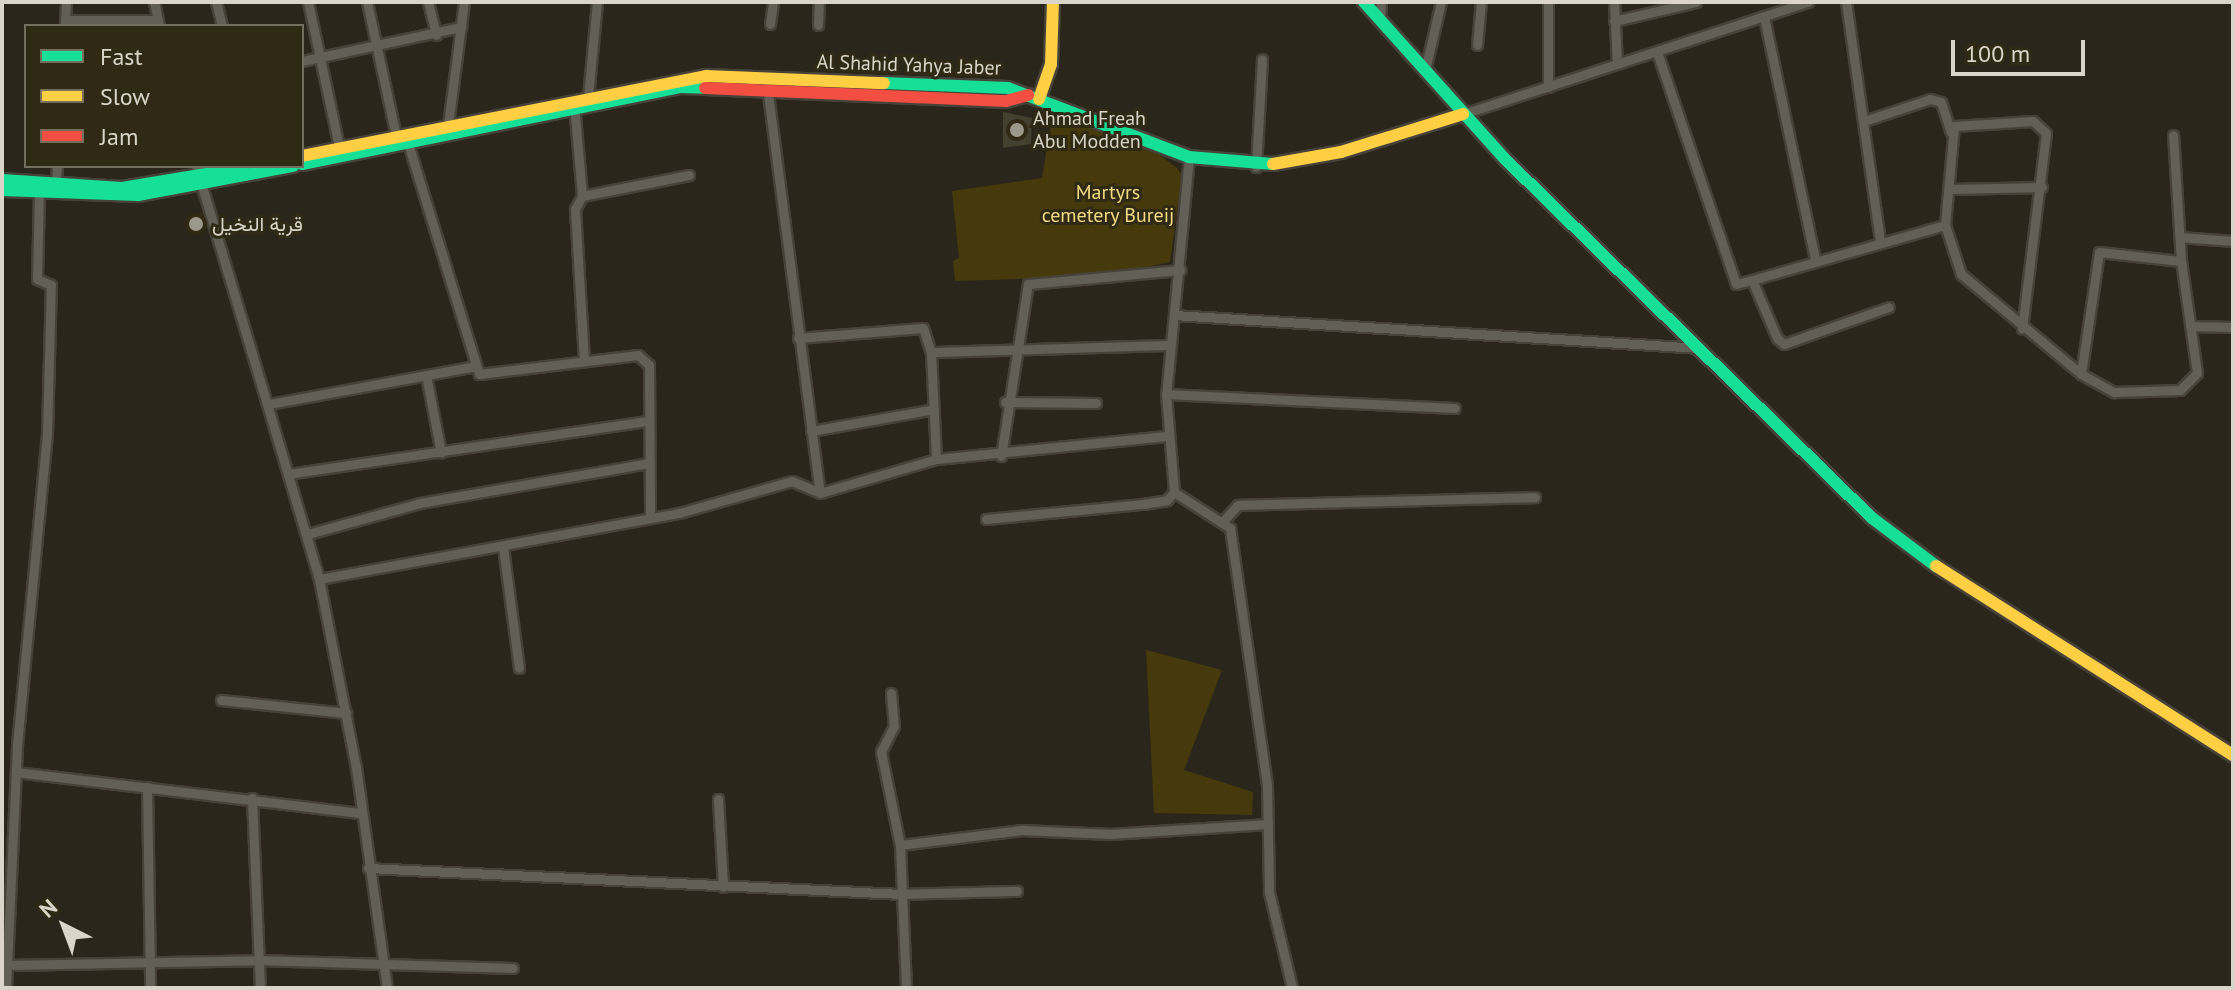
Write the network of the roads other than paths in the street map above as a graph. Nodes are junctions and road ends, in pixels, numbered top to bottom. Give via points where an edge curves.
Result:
1 (66, 2) edge
2 (154, 2) edge
3 (216, 2) edge
4 (308, 2) edge
5 (367, 2) edge
6 (428, 2) edge
7 (464, 2) edge
8 (597, 2) edge
9 (773, 2) edge
10 (819, 2) edge
11 (1053, 2) edge
12 (1364, 2) edge
13 (1381, 2) edge
14 (1441, 2) edge
15 (1481, 2) edge
16 (1548, 2) edge
17 (1614, 2) edge
18 (1696, 2) edge
19 (1771, 2) edge
20 (1808, 2) edge
21 (1846, 2) edge
22 (1768, 16) junction
23 (1380, 20) junction
24 (1614, 21) junction
25 (65, 23) edge
26 (158, 23) edge
27 (222, 24) edge
28 (770, 24) dead end
29 (818, 25) dead end
30 (461, 27) junction
31 (436, 35) junction
32 (1477, 45) dead end
33 (376, 46) junction
34 (1657, 52) junction
35 (319, 58) junction
36 (1262, 59) dead end
37 (304, 61) edge
38 (1617, 64) junction
39 (1425, 70) junction
40 (767, 84) junction
41 (1548, 87) junction
42 (588, 97) junction
43 (1033, 97) junction
44 (574, 105) junction
45 (1463, 114) junction
46 (1864, 121) junction
47 (448, 125) junction
48 (1951, 132) junction
49 (2173, 135) dead end
50 (403, 138) junction
51 (339, 147) junction
52 (304, 156) edge
53 (1189, 157) junction
54 (304, 163) edge
55 (1256, 167) junction
56 (57, 168) edge
57 (242, 168) edge
58 (274, 168) edge
59 (689, 175) dead end
60 (198, 176) edge
61 (2, 180) edge
62 (56, 181) junction
63 (2042, 187) junction
64 (1951, 189) junction
65 (2, 190) edge
66 (39, 192) junction
67 (582, 196) junction
68 (1945, 225) junction
69 (2180, 237) junction
70 (1880, 240) junction
71 (2233, 241) edge
72 (1815, 259) junction
73 (2181, 261) junction
74 (1180, 270) junction
75 (1752, 280) junction
76 (1889, 307) dead end
77 (1174, 315) junction
78 (2190, 326) junction
79 (2233, 327) edge
80 (2022, 329) junction
81 (798, 338) junction
82 (1017, 345) junction
83 (1170, 345) junction
84 (1700, 348) junction
85 (931, 352) junction
86 (584, 360) junction
87 (476, 366) junction
88 (2081, 374) junction
89 (426, 375) junction
90 (1166, 394) junction
91 (1005, 402) junction
92 (1096, 403) dead end
93 (269, 404) junction
94 (1455, 408) dead end
95 (934, 409) junction
96 (648, 421) junction
97 (811, 431) junction
98 (1167, 436) junction
99 (441, 453) junction
100 (1001, 456) junction
101 (936, 459) junction
102 (650, 463) junction
103 (288, 474) junction
104 (1174, 492) junction
105 (820, 493) junction
106 (1535, 497) dead end
107 (650, 517) junction
108 (986, 519) dead end
109 (1223, 521) junction
110 (308, 534) junction
111 (503, 547) junction
112 (319, 579) junction
113 (519, 668) dead end
114 (891, 693) dead end
115 (221, 700) dead end
116 (346, 713) junction
117 (2233, 755) edge
118 (16, 772) junction
119 (147, 787) junction
120 (252, 798) junction
121 (718, 799) dead end
122 (360, 813) junction
123 (1268, 824) junction
124 (900, 845) junction
125 (368, 868) junction
126 (723, 887) junction
127 (1017, 891) dead end
128 (902, 894) junction
129 (258, 960) junction
130 (382, 961) junction
131 (150, 962) junction
132 (7, 965) junction
133 (513, 968) dead end
134 (6, 988) edge
135 (150, 988) edge
136 (260, 988) edge
137 (387, 988) edge
138 (906, 988) edge
139 (1292, 988) edge

1 - 25 street
2 - 26 street
3 - 27 street
4 - 35 street
5 - 33 street
6 - 31 street
7 - 30 street
8 - 42 street
9 - 28 street
10 - 29 street
11 - 43 street via 1051,64
12 - 23 street
13 - 23 street
14 - 39 street
15 - 32 street
16 - 41 street
17 - 24 street
18 - 24 street
19 - 22 street
20 - 22 street
21 - 46 street
22 - 34 street
22 - 72 street
23 - 39 street
24 - 38 street
25 - 26 street
30 - 31 street
30 - 47 street
31 - 33 street
33 - 35 street
33 - 50 street
34 - 38 street
34 - 75 street via 1736,284
35 - 37 street
35 - 51 street
36 - 55 street
38 - 41 street
39 - 45 street
40 - 42 street, Al Shahid Yahya Jaber via 685,77
40 - 43 street, Al Shahid Yahya Jaber via 1008,88
40 - 44 street, Al Shahid Yahya Jaber via 681,87
40 - 81 street
41 - 45 street
42 - 44 street, Al Shahid Yahya Jaber
43 - 53 street, Al Shahid Yahya Jaber
44 - 47 street, Al Shahid Yahya Jaber
44 - 50 street, Al Shahid Yahya Jaber
44 - 67 street
45 - 55 street, Al Shahid Yahya Jaber via 1341,152
45 - 84 street
46 - 48 street via 1930,99 1941,102
46 - 70 street
47 - 50 street, Al Shahid Yahya Jaber
48 - 63 street via 1960,124 2033,121 2046,133
48 - 64 street
49 - 69 street
50 - 51 street, Al Shahid Yahya Jaber
50 - 54 street, Al Shahid Yahya Jaber
50 - 87 street
51 - 52 street, Al Shahid Yahya Jaber
53 - 55 street, Al Shahid Yahya Jaber
53 - 74 street
56 - 62 street
57 - 60 street
58 - 60 street
59 - 67 street
60 - 62 street via 122,188
60 - 66 street via 123,195
60 - 93 street
61 - 62 street
62 - 66 street
63 - 64 street
63 - 80 street
64 - 68 street
65 - 66 street
66 - 118 street via 37,279 51,285 47,434
67 - 86 street via 575,209
68 - 70 street
68 - 80 street via 1961,274
69 - 71 street
69 - 73 street
70 - 72 street
72 - 75 street
73 - 78 street
73 - 88 street via 2099,252
74 - 77 street
74 - 82 street via 1028,284
75 - 76 street via 1784,344
77 - 83 street
77 - 84 street
78 - 79 street
78 - 88 street via 2197,373 2180,390 2114,392
80 - 88 street
81 - 85 street via 923,328
81 - 97 street
82 - 83 street
82 - 85 street
82 - 91 street
83 - 90 street
84 - 117 street via 1896,538 1964,588
85 - 95 street
86 - 87 street via 479,374
86 - 96 street via 638,355 649,365
87 - 89 street
89 - 93 street
89 - 99 street
90 - 94 street
90 - 98 street
91 - 92 street
91 - 100 street
93 - 103 street
95 - 97 street
95 - 101 street
96 - 99 street
96 - 102 street
97 - 105 street
98 - 100 street
98 - 104 street
99 - 103 street
100 - 101 street
101 - 105 street
102 - 107 street
102 - 110 street via 420,503
103 - 110 street
104 - 108 street via 1143,504
104 - 109 street
105 - 107 street via 792,481
106 - 109 street via 1238,505
107 - 111 street
109 - 123 street via 1230,528 1248,621
110 - 112 street
111 - 112 street
111 - 113 street
112 - 116 street
114 - 124 street via 894,726 881,752
115 - 116 street
116 - 122 street
118 - 119 street
118 - 132 street
119 - 120 street
119 - 131 street
120 - 122 street
120 - 129 street
121 - 126 street
122 - 125 street
123 - 124 street via 1110,834 1022,830
123 - 139 street via 1269,892
124 - 128 street
125 - 126 street
125 - 130 street
126 - 128 street
127 - 128 street
128 - 138 street
129 - 130 street
129 - 131 street
129 - 136 street
130 - 133 street
130 - 137 street
131 - 132 street
131 - 135 street
132 - 134 street

